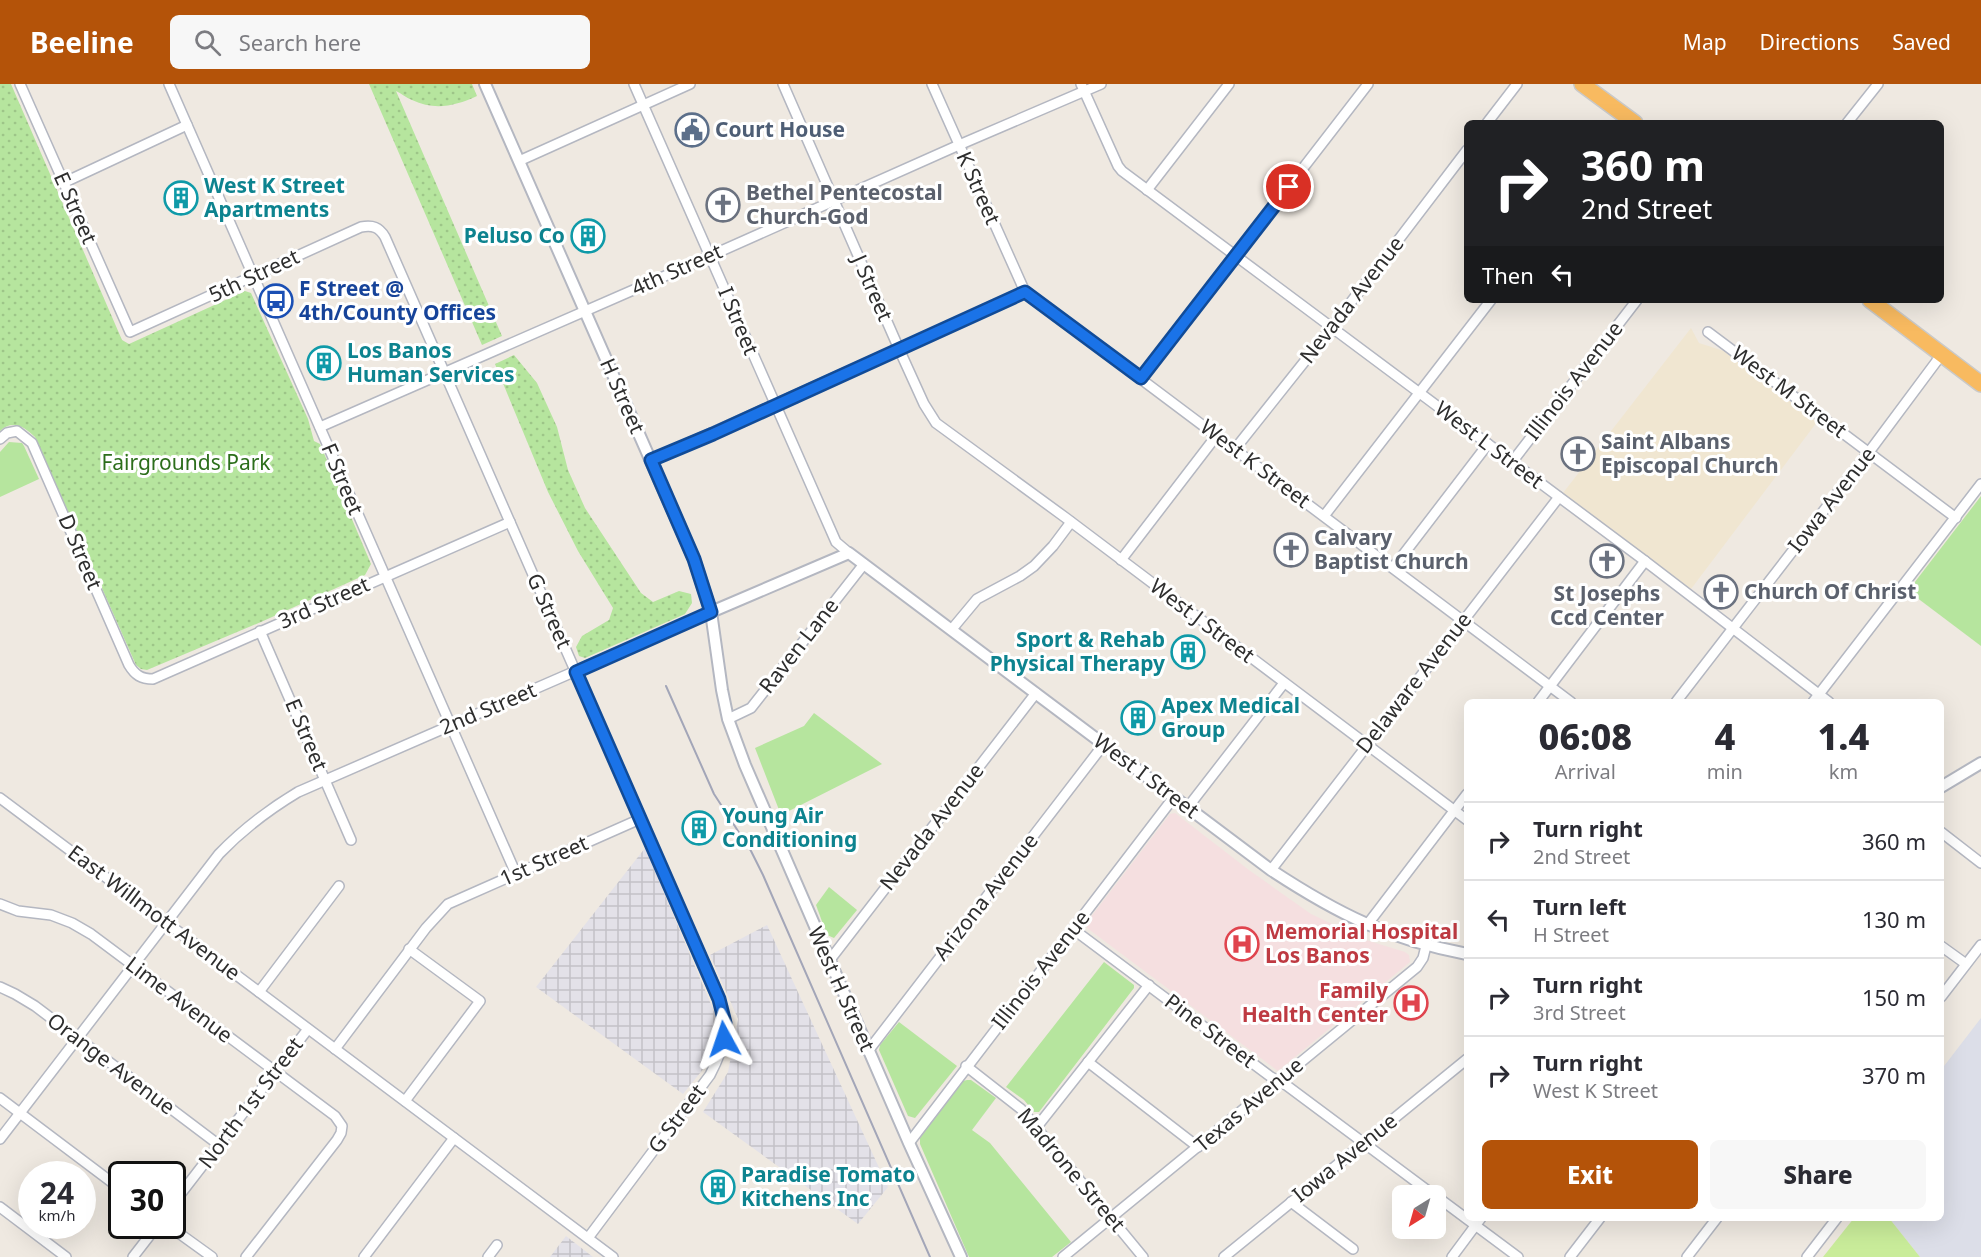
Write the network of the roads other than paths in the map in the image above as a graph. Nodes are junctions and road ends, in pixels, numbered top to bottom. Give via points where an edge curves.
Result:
1 (20, 84) edge
2 (169, 84) edge
3 (485, 84) edge
4 (634, 84) edge
5 (690, 84) edge
6 (783, 84) edge
7 (932, 84) edge
8 (1101, 84) edge
9 (1229, 84) edge
10 (1368, 84) edge
11 (1517, 84) edge
12 (1582, 84) edge
13 (1878, 84) edge
14 (1083, 88) edge
15 (643, 105) junction
16 (1489, 120) edge
17 (1627, 120) edge
18 (1850, 120) edge
19 (187, 125) junction
20 (959, 144) junction
21 (1464, 154) edge
22 (519, 161) junction
23 (63, 183) junction
24 (1148, 190) junction
25 (833, 200) junction
26 (380, 229) joint
27 (1236, 255) junction
28 (710, 256) junction
29 (253, 276) junction
30 (1025, 292) junction
31 (1489, 303) edge
32 (1634, 303) edge
33 (1874, 303) edge
34 (585, 311) junction
35 (1332, 327) junction
36 (130, 332) joint
37 (1708, 332) dead end
38 (898, 349) junction
39 (1942, 354) junction
40 (444, 372) junction
41 (1141, 378) junction
42 (1981, 384) edge
43 (1420, 394) junction
44 (775, 406) junction
45 (936, 423) joint
46 (320, 427) junction
47 (1217, 435) junction
48 (0, 439) edge
49 (1488, 444) junction
50 (1235, 449) junction
51 (1869, 452) junction
52 (651, 460) junction
53 (1512, 462) junction
54 (1981, 484) edge
55 (1558, 497) junction
56 (1324, 516) junction
57 (1956, 518) junction
58 (510, 522) junction
59 (1071, 522) junction
60 (849, 553) junction
61 (1121, 560) junction
62 (1645, 561) junction
63 (864, 564) junction
64 (1393, 568) junction
65 (384, 576) junction
66 (711, 612) junction
67 (1463, 620) junction
68 (1732, 629) junction
69 (952, 630) junction
70 (260, 631) junction
71 (576, 672) junction
72 (138, 676) joint
73 (1284, 683) junction
74 (1550, 686) junction
75 (1036, 693) junction
76 (1816, 698) edge
77 (1540, 699) edge
78 (1567, 699) edge
79 (1678, 699) edge
80 (728, 719) junction
81 (450, 725) junction
82 (1104, 744) junction
83 (1367, 745) junction
84 (1981, 763) edge
85 (325, 780) junction
86 (1944, 784) edge
87 (1174, 797) junction
88 (0, 798) edge
89 (1464, 798) edge
90 (1188, 807) junction
91 (1454, 810) junction
92 (1464, 818) edge
93 (640, 819) junction
94 (1944, 834) edge
95 (351, 840) dead end
96 (1981, 863) edge
97 (1270, 870) junction
98 (516, 874) junction
99 (339, 886) dead end
100 (0, 904) edge
101 (448, 904) joint
102 (167, 923) junction
103 (1367, 925) junction
104 (1073, 929) junction
105 (1981, 945) edge
106 (1426, 946) junction
107 (1944, 948) edge
108 (409, 949) junction
109 (1464, 953) edge
110 (829, 961) junction
111 (1966, 964) junction
112 (134, 966) junction
113 (1149, 985) junction
114 (0, 987) edge
115 (259, 992) junction
116 (1944, 993) edge
117 (308, 1029) junction
118 (77, 1039) junction
119 (334, 1049) junction
120 (868, 1051) junction
121 (1464, 1061) edge
122 (1088, 1062) junction
123 (966, 1066) junction
124 (275, 1072) junction
125 (1278, 1081) junction
126 (0, 1098) edge
127 (405, 1101) junction
128 (20, 1113) junction
129 (1036, 1128) junction
130 (454, 1138) junction
131 (0, 1139) edge
132 (909, 1143) junction
133 (1364, 1143) junction
134 (219, 1145) junction
135 (1198, 1147) junction
136 (108, 1179) edge
137 (1420, 1185) edge
138 (186, 1187) edge
139 (1291, 1202) junction
140 (1446, 1202) edge
141 (0, 1207) edge
142 (1464, 1213) edge
143 (1111, 1218) junction
144 (1598, 1221) edge
145 (1715, 1221) edge
146 (1835, 1221) edge
147 (1479, 1222) edge
148 (186, 1238) edge
149 (588, 1238) junction
150 (147, 1239) edge
151 (497, 1245) dead end
152 (1353, 1249) dead end
153 (66, 1257) edge
154 (133, 1257) edge
155 (212, 1257) edge
156 (246, 1257) edge
157 (364, 1257) edge
158 (488, 1257) edge
159 (613, 1257) edge
160 (961, 1257) edge
161 (1063, 1257) edge
162 (1143, 1257) edge
163 (1224, 1257) edge
164 (1452, 1257) edge
165 (1518, 1257) edge
166 (1570, 1257) edge
167 (1687, 1257) edge
168 (1807, 1257) edge

1 - 23 street, E Street
2 - 19 street, F Street
3 - 22 street, H Street
4 - 15 street, I Street
5 - 15 street
6 - 25 street, J Street
7 - 20 street, K Street
8 - 14 street, 4th Street
9 - 24 street
10 - 27 street
11 - 16 street
12 - 17 highway
13 - 18 street
14 - 20 street, 4th Street
14 - 24 street, West L Street via 1118,166
15 - 22 street
15 - 28 street, I Street
19 - 23 street
19 - 29 street, F Street
20 - 25 street, 4th Street
20 - 30 street, K Street
21 - 35 street, Nevada Avenue
22 - 34 street, H Street
23 - 36 street, E Street
24 - 27 street, West L Street
25 - 28 street, 4th Street
25 - 38 street, J Street
26 - 29 street, 5th Street via 361,227
26 - 40 street, G Street
27 - 35 street, West L Street
27 - 41 street
28 - 34 street, 4th Street
28 - 44 street, I Street
29 - 36 street, 5th Street
29 - 46 street, F Street
30 - 38 street
30 - 41 street, West K Street
31 - 43 street
32 - 53 street, Illinois Avenue
33 - 39 highway
34 - 40 street, 4th Street
34 - 52 street, H Street
35 - 43 street, West L Street
35 - 50 street, Nevada Avenue
37 - 51 street, West M Street
38 - 44 street
38 - 45 street, J Street
39 - 42 highway
39 - 51 street, Iowa Avenue
40 - 46 street, 4th Street
40 - 58 street, G Street
41 - 47 street, West K Street
43 - 49 street, West L Street
43 - 56 street
44 - 52 street
44 - 60 street, I Street via 836,542
45 - 59 street, West J Street
46 - 65 street, F Street
47 - 50 street, West K Street
47 - 61 street
48 - 72 street, D Street via 17,431 32,443 129,665
49 - 53 street, West L Street
49 - 64 street
50 - 56 street, West K Street
51 - 57 street, West M Street
51 - 68 street, Iowa Avenue
52 - 66 street, H Street via 694,559
53 - 55 street, West L Street
54 - 57 street
55 - 62 street, West L Street
55 - 67 street, Delaware Avenue
56 - 64 street, West K Street
57 - 76 street
58 - 65 street, 3rd Street
58 - 71 street, G Street
59 - 61 street, West J Street
59 - 69 street via 1034,566 977,600
60 - 63 street, West I Street
60 - 66 street, 2nd Street
61 - 73 street, West J Street
62 - 68 street, West L Street
62 - 74 street
63 - 69 street, West I Street
63 - 80 street, Raven Lane via 751,708
64 - 67 street, West K Street
65 - 70 street, 3rd Street
65 - 81 street, F Street
66 - 71 street, 2nd Street
66 - 80 street, H Street
67 - 74 street, West K Street
67 - 83 street, Delaware Avenue
68 - 76 street, West L Street
68 - 79 street, Iowa Avenue
69 - 75 street, West I Street
70 - 72 street, 3rd Street via 153,679
70 - 85 street, E Street
71 - 81 street, 2nd Street
71 - 93 street, G Street
73 - 83 street, West J Street
73 - 90 street
74 - 77 street
74 - 78 street, West K Street
75 - 82 street, West I Street
75 - 110 street, Nevada Avenue
80 - 110 street, West H Street
81 - 85 street, 2nd Street
81 - 98 street, F Street
82 - 87 street, West I Street
82 - 120 street, Arizona Avenue
83 - 91 street, West J Street
83 - 97 street, Delaware Avenue
84 - 86 street
85 - 95 street, E Street
85 - 102 street, 2nd Street via 275,806 241,832 219,854
87 - 90 street, West I Street
87 - 104 street, Illinois Avenue
88 - 102 street, East Willmott Avenue
89 - 91 street
90 - 97 street, West I Street
91 - 92 street, West J Street
91 - 103 street
93 - 98 street, 1st Street
93 - 149 street, G Street via 719,999 724,1039 710,1075
94 - 96 street
97 - 103 street, West I Street
98 - 101 street, 1st Street
99 - 115 street
100 - 112 street, Lime Avenue via 72,923
101 - 108 street, North 1st Street
102 - 112 street, 2nd Street
102 - 115 street, East Willmott Avenue
103 - 106 street, West I Street
104 - 113 street, Pine Street
104 - 123 street, Illinois Avenue
105 - 111 street
106 - 109 street, West I Street
106 - 125 street, Texas Avenue via 1417,968
107 - 111 street
108 - 119 street, North 1st Street
108 - 127 street via 480,1001
110 - 120 street, West H Street
111 - 116 street
112 - 118 street, 2nd Street
112 - 124 street, Lime Avenue
113 - 122 street
113 - 125 street, Pine Street
114 - 118 street, Orange Avenue via 35,1006
115 - 117 street, East Willmott Avenue
117 - 119 street, East Willmott Avenue
117 - 124 street, North 1st Street
118 - 128 street, 2nd Street
118 - 134 street, Orange Avenue
119 - 127 street, East Willmott Avenue
120 - 132 street, West H Street
121 - 133 street, Iowa Avenue
122 - 129 street
122 - 135 street
123 - 129 street, Madrone Street via 1015,1103
123 - 132 street, Illinois Avenue
124 - 134 street, North 1st Street
124 - 156 street, Lime Avenue via 334,1116 342,1126 341,1133
125 - 133 street, Pine Street
125 - 135 street, Texas Avenue
126 - 128 street
127 - 130 street, East Willmott Avenue
128 - 131 street, 2nd Street
128 - 136 street
129 - 143 street, Madrone Street
130 - 149 street, East Willmott Avenue
130 - 157 street
132 - 160 street, West H Street
133 - 137 street, Pine Street
133 - 139 street, Iowa Avenue
134 - 138 street, North 1st Street
135 - 143 street, Texas Avenue
139 - 152 street
139 - 163 street, Iowa Avenue
140 - 142 street, Pine Street
141 - 153 street
143 - 161 street, Texas Avenue
143 - 162 street, Madrone Street
144 - 166 street
145 - 167 street
146 - 168 street
147 - 164 street
147 - 165 street, Pine Street
148 - 155 street
149 - 159 street, East Willmott Avenue
150 - 154 street
151 - 158 street

